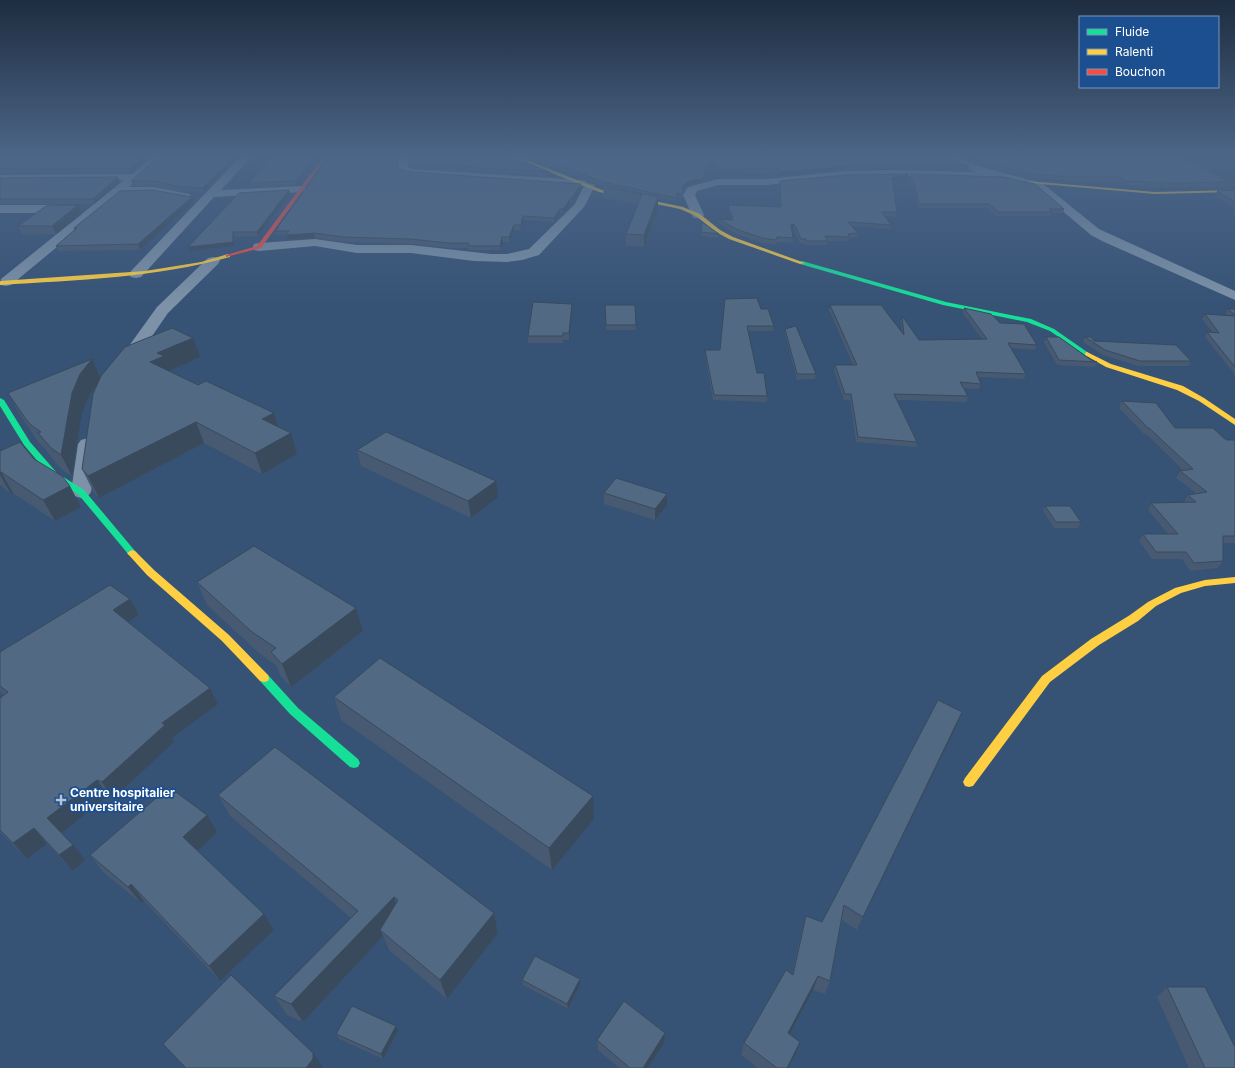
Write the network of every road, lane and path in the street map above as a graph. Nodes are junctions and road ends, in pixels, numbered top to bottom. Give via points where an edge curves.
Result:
1 (101, 206) edge
2 (201, 206) edge
3 (290, 206) edge
4 (578, 206) edge
5 (671, 206) edge
6 (694, 206) edge
7 (1063, 206) edge
8 (98, 208) junction
9 (0, 209) edge
10 (698, 215) junction
11 (259, 247) junction
12 (213, 261) junction
13 (136, 274) junction
14 (3, 282) edge
15 (1235, 296) edge
16 (116, 374) edge
17 (0, 400) edge
18 (1235, 423) edge
19 (90, 430) edge
20 (81, 492) junction
21 (1235, 580) edge
22 (354, 763) dead end
23 (969, 782) dead end

1 - 8 street
2 - 13 street
3 - 11 street
4 - 11 street via 534,252 514,257 493,258 409,249 361,249 306,242
5 - 10 street
6 - 10 street
7 - 15 street via 1106,238
8 - 9 street
8 - 14 street
10 - 18 street via 731,238 820,269 945,304 1024,319 1042,325 1096,360 1179,388 1207,403
11 - 12 street
12 - 13 street
12 - 16 street via 162,310
13 - 14 street
17 - 20 street via 27,443 54,475
19 - 20 street
20 - 22 street via 142,566 241,652 294,711
21 - 23 street via 1205,583 1178,590 1095,642 1046,679

